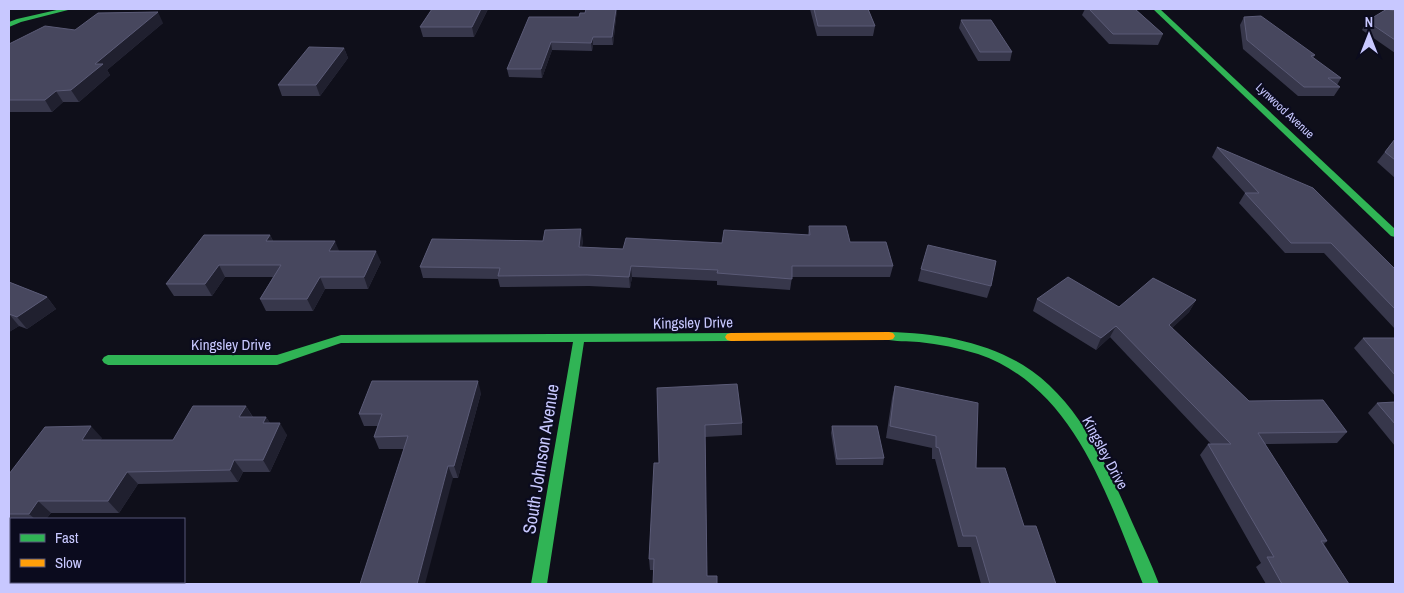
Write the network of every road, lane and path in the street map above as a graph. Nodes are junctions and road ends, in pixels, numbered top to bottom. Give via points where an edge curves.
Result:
1 (66, 9) edge
2 (1156, 9) edge
3 (9, 25) edge
4 (1395, 234) edge
5 (579, 339) junction
6 (108, 360) dead end
7 (539, 584) edge
8 (1151, 584) edge

1 - 3 street
2 - 4 street, Lynwood Avenue
5 - 6 street, Kingsley Drive via 341,340 277,360
5 - 7 street, South Johnson Avenue
5 - 8 street, Kingsley Drive via 912,336 965,346 1010,363 1045,387 1076,427

